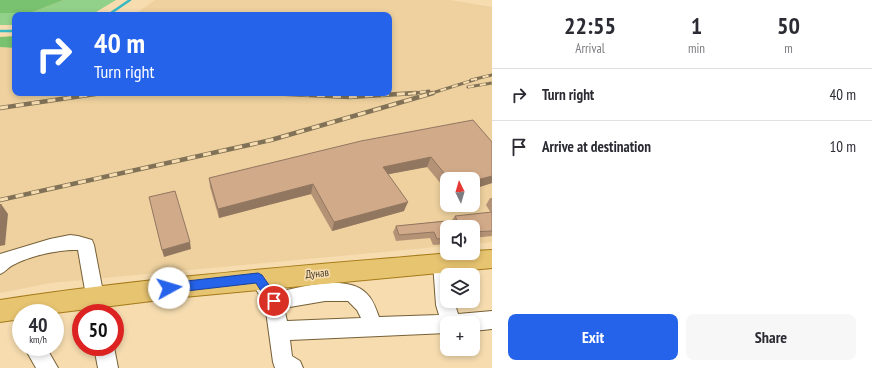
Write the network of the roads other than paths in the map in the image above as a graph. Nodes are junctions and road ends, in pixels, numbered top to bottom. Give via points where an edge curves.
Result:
1 (492, 258) edge
2 (442, 263) junction
3 (0, 266) edge
4 (258, 278) junction
5 (274, 301) junction
6 (97, 304) edge
7 (103, 304) edge
8 (449, 316) edge
9 (492, 320) edge
10 (480, 321) edge
11 (440, 324) edge
12 (373, 327) junction
13 (278, 331) junction
14 (40, 356) edge
15 (106, 356) edge
16 (48, 368) edge
17 (108, 368) edge
18 (293, 368) edge

1 - 2 main road, Дунав
2 - 4 main road, Дунав
2 - 8 street via 445,305
3 - 6 street via 12,257 79,241 86,245
4 - 5 street
4 - 7 main road, Дунав
5 - 12 street via 335,292 352,294 367,308
5 - 13 street
9 - 10 street
11 - 12 street
12 - 13 street
13 - 18 street via 283,362
14 - 16 street
15 - 17 street

